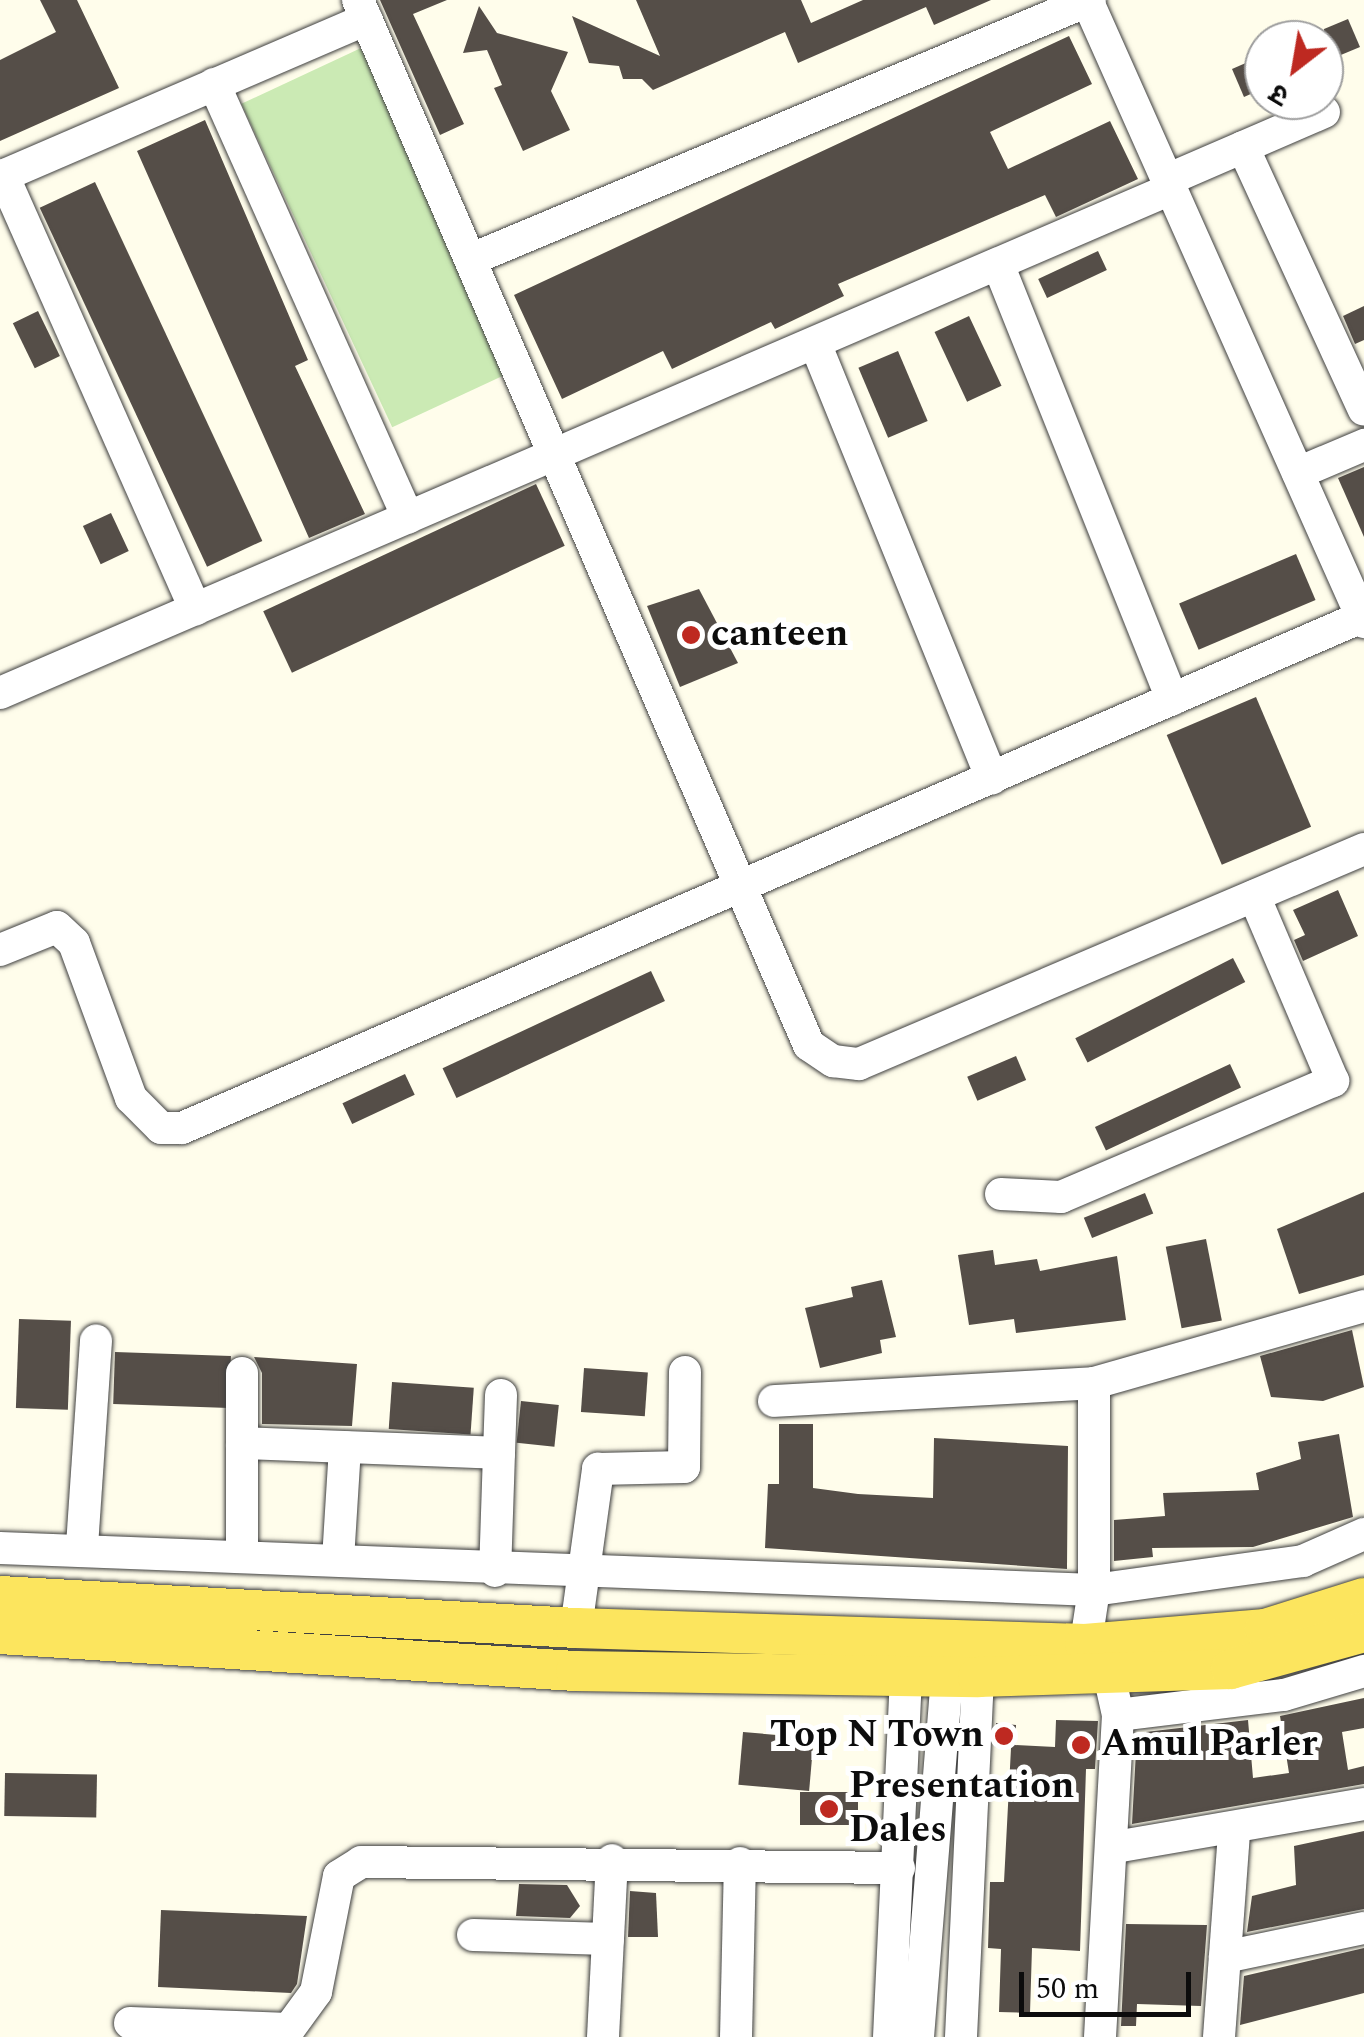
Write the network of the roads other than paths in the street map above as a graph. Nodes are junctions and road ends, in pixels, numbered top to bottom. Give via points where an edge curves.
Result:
1 (1088, 0) edge
2 (362, 9) edge
3 (214, 84) junction
4 (1305, 120) edge
5 (1243, 147) junction
6 (2, 176) edge
7 (1169, 185) junction
8 (472, 259) junction
9 (998, 264) junction
10 (815, 342) junction
11 (1364, 410) edge
12 (1364, 445) edge
13 (558, 453) junction
14 (1298, 474) junction
15 (408, 518) junction
16 (195, 609) junction
17 (1363, 620) edge
18 (0, 693) edge
19 (1172, 700) junction
20 (992, 778) junction
21 (1364, 849) edge
22 (742, 887) junction
23 (1254, 896) junction
24 (0, 950) edge
25 (1001, 1194) dead end
26 (1364, 1306) edge
27 (96, 1340) dead end
28 (686, 1372) dead end
29 (242, 1374) dead end
30 (1094, 1383) junction
31 (501, 1395) dead end
32 (774, 1400) dead end
33 (242, 1443) junction
34 (345, 1447) junction
35 (499, 1453) junction
36 (1364, 1534) edge
37 (82, 1546) junction
38 (0, 1548) edge
39 (242, 1556) junction
40 (338, 1559) junction
41 (588, 1570) junction
42 (495, 1571) junction
43 (1094, 1590) junction
44 (0, 1596) edge
45 (1364, 1598) edge
46 (576, 1628) junction
47 (1364, 1632) edge
48 (0, 1634) edge
49 (908, 1656) junction
50 (959, 1664) junction
51 (1092, 1664) junction
52 (1364, 1671) edge
53 (1118, 1715) junction
54 (1364, 1804) edge
55 (1234, 1831) junction
56 (1115, 1847) junction
57 (612, 1860) junction
58 (740, 1863) junction
59 (899, 1868) junction
60 (1364, 1928) edge
61 (474, 1935) dead end
62 (608, 1939) junction
63 (1225, 1957) junction
64 (130, 2023) dead end
65 (603, 2037) edge
66 (736, 2037) edge
67 (889, 2037) edge
68 (918, 2037) edge
69 (961, 2037) edge
70 (1100, 2037) edge
71 (1219, 2037) edge

1 - 7 street
1 - 8 street
2 - 3 street
2 - 8 street
3 - 6 street
3 - 15 street
4 - 5 street
5 - 7 street
5 - 11 street
6 - 16 street
7 - 9 street
7 - 14 street
8 - 13 street
9 - 10 street
9 - 19 street
10 - 13 street
10 - 20 street
12 - 14 street
13 - 15 street
13 - 22 street
14 - 17 street
15 - 16 street
16 - 18 street
17 - 19 street
19 - 20 street
20 - 22 street
21 - 23 street
22 - 23 street via 809,1045 833,1061 859,1064
22 - 24 street via 182,1128 160,1128 131,1098 74,943 57,926
23 - 25 street via 1333,1081 1061,1197
26 - 30 street
27 - 37 street
28 - 41 street via 684,1467 598,1469
29 - 33 street
30 - 32 street
30 - 43 street
31 - 35 street
33 - 34 street
33 - 39 street
34 - 35 street
34 - 40 street
35 - 42 street
36 - 43 street via 1303,1561
37 - 38 street
37 - 39 street
39 - 40 street
40 - 42 street
41 - 42 street
41 - 43 street
41 - 46 street
43 - 51 street
44 - 46 main road
45 - 51 main road via 1265,1629
46 - 49 main road
47 - 51 main road via 1231,1669
48 - 49 main road via 576,1671
49 - 50 main road
49 - 59 street
50 - 51 main road
50 - 68 street
50 - 69 street
51 - 53 street
52 - 53 street via 1284,1695
53 - 56 street
54 - 55 street
55 - 56 street
55 - 63 street
56 - 70 street
57 - 58 street
57 - 62 street
57 - 64 street via 362,1862 339,1876 316,1992 289,2029
58 - 59 street
58 - 66 street
59 - 67 street
60 - 63 street
61 - 62 street
62 - 65 street
63 - 71 street

